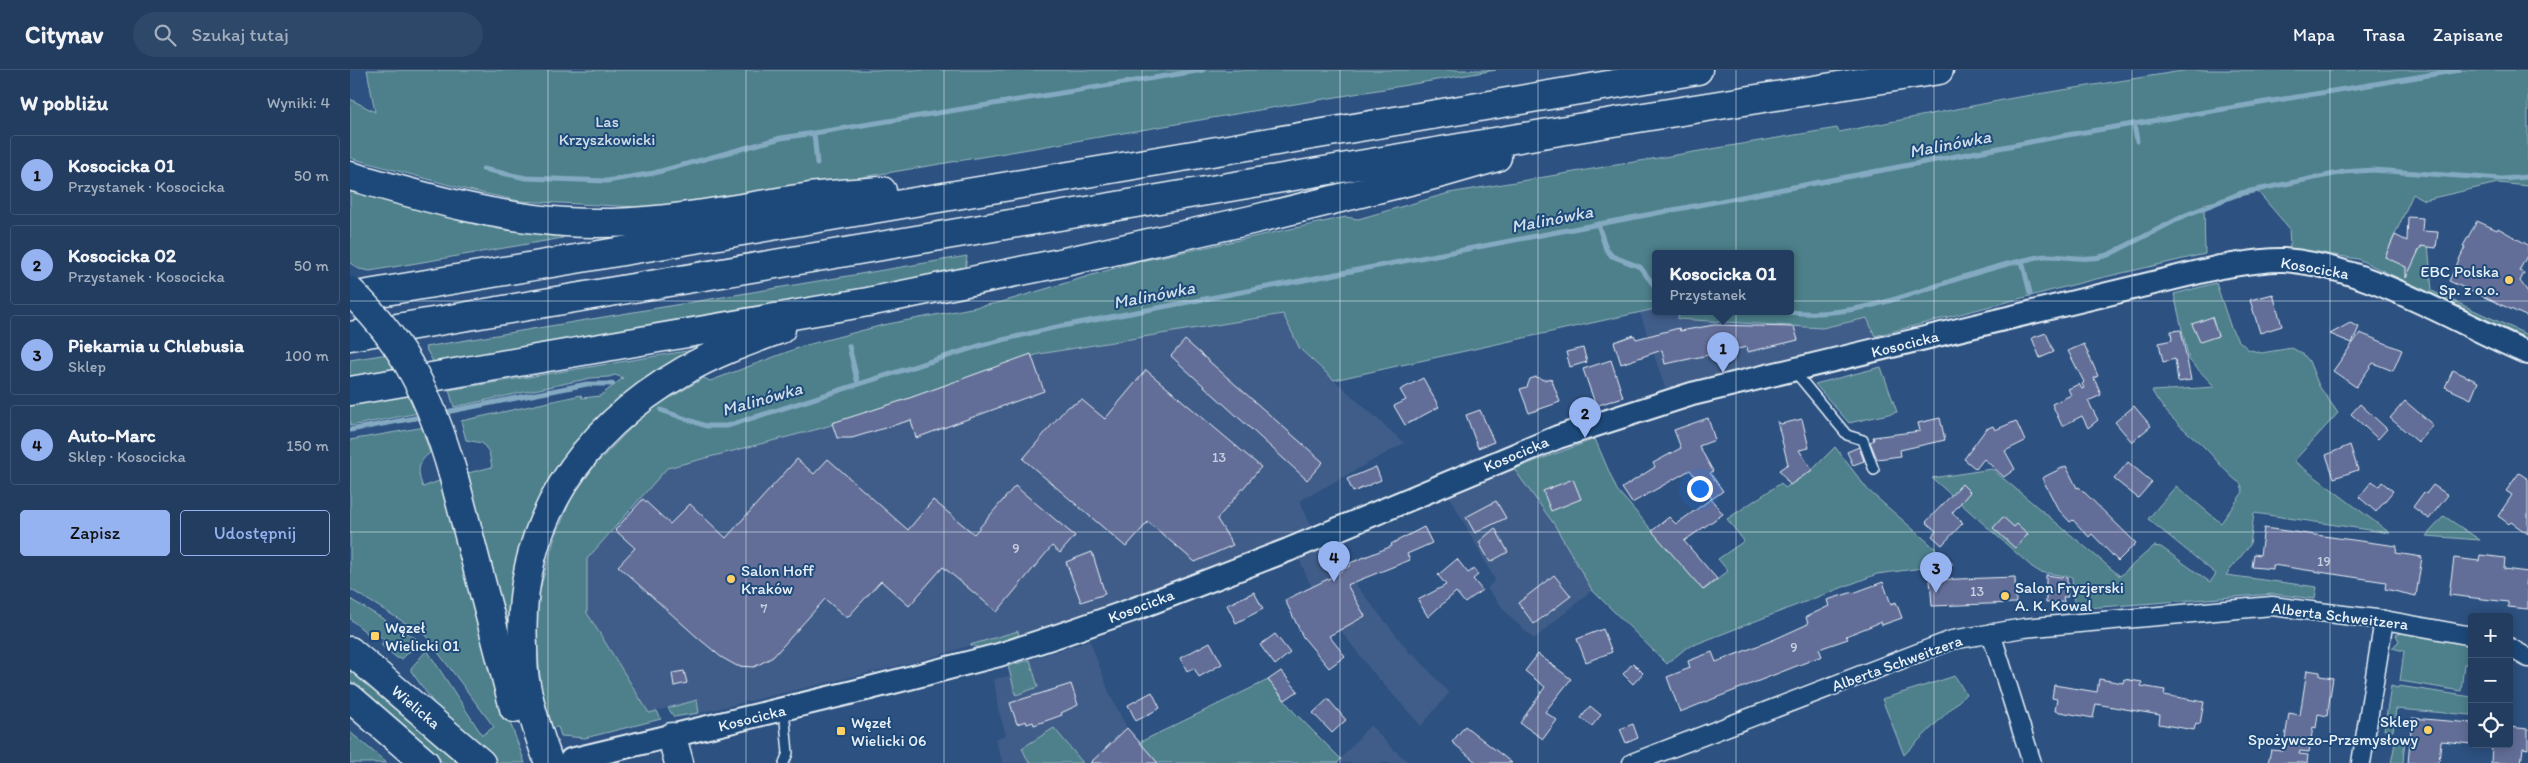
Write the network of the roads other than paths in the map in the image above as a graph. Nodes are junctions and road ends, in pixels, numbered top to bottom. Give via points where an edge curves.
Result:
1 (1698, 70) edge
2 (1940, 70) edge
3 (1619, 121) junction
4 (350, 176) edge
5 (1004, 187) junction
6 (350, 291) edge
7 (350, 297) edge
8 (868, 302) junction
9 (350, 336) edge
10 (2528, 352) edge
11 (1794, 370) junction
12 (350, 390) edge
13 (1874, 470) dead end
14 (2384, 620) junction
15 (1991, 633) junction
16 (2468, 635) edge
17 (2513, 649) edge
18 (350, 651) edge
19 (2528, 658) edge
20 (350, 698) edge
21 (784, 710) junction
22 (672, 737) junction
23 (560, 762) edge
24 (425, 763) edge
25 (481, 763) edge
26 (536, 763) edge
27 (679, 763) edge
28 (784, 763) edge
29 (1632, 763) edge
30 (2032, 763) edge
31 (2361, 763) edge

1 - 5 main road
2 - 3 main road
3 - 8 main road via 1438,174 1269,215 1060,263
3 - 9 main road
4 - 5 main road via 471,210 567,223 672,218 813,197 885,191
5 - 7 main road
6 - 26 main road, bridge via 378,319 415,372 437,420 512,703
8 - 12 main road
8 - 23 main road via 721,352 684,371 654,390 604,431 563,481 528,566 522,622 524,678 538,735
10 - 11 street, Kosocicka via 2356,274 2275,260 2195,273
11 - 13 lane via 1847,436 1863,440
11 - 21 street, Kosocicka via 1692,394 1558,437 1288,550 1060,635 999,655
14 - 15 street, Alberta Schweitzera via 2272,606
14 - 16 street, Alberta Schweitzera
14 - 31 street
15 - 29 street, Alberta Schweitzera via 1952,640
15 - 30 street
17 - 19 street
18 - 25 main road, Wielicka
20 - 24 main road
21 - 22 street, Kosocicka
21 - 28 lane via 788,753
22 - 23 street, Kosocicka
22 - 27 main road

